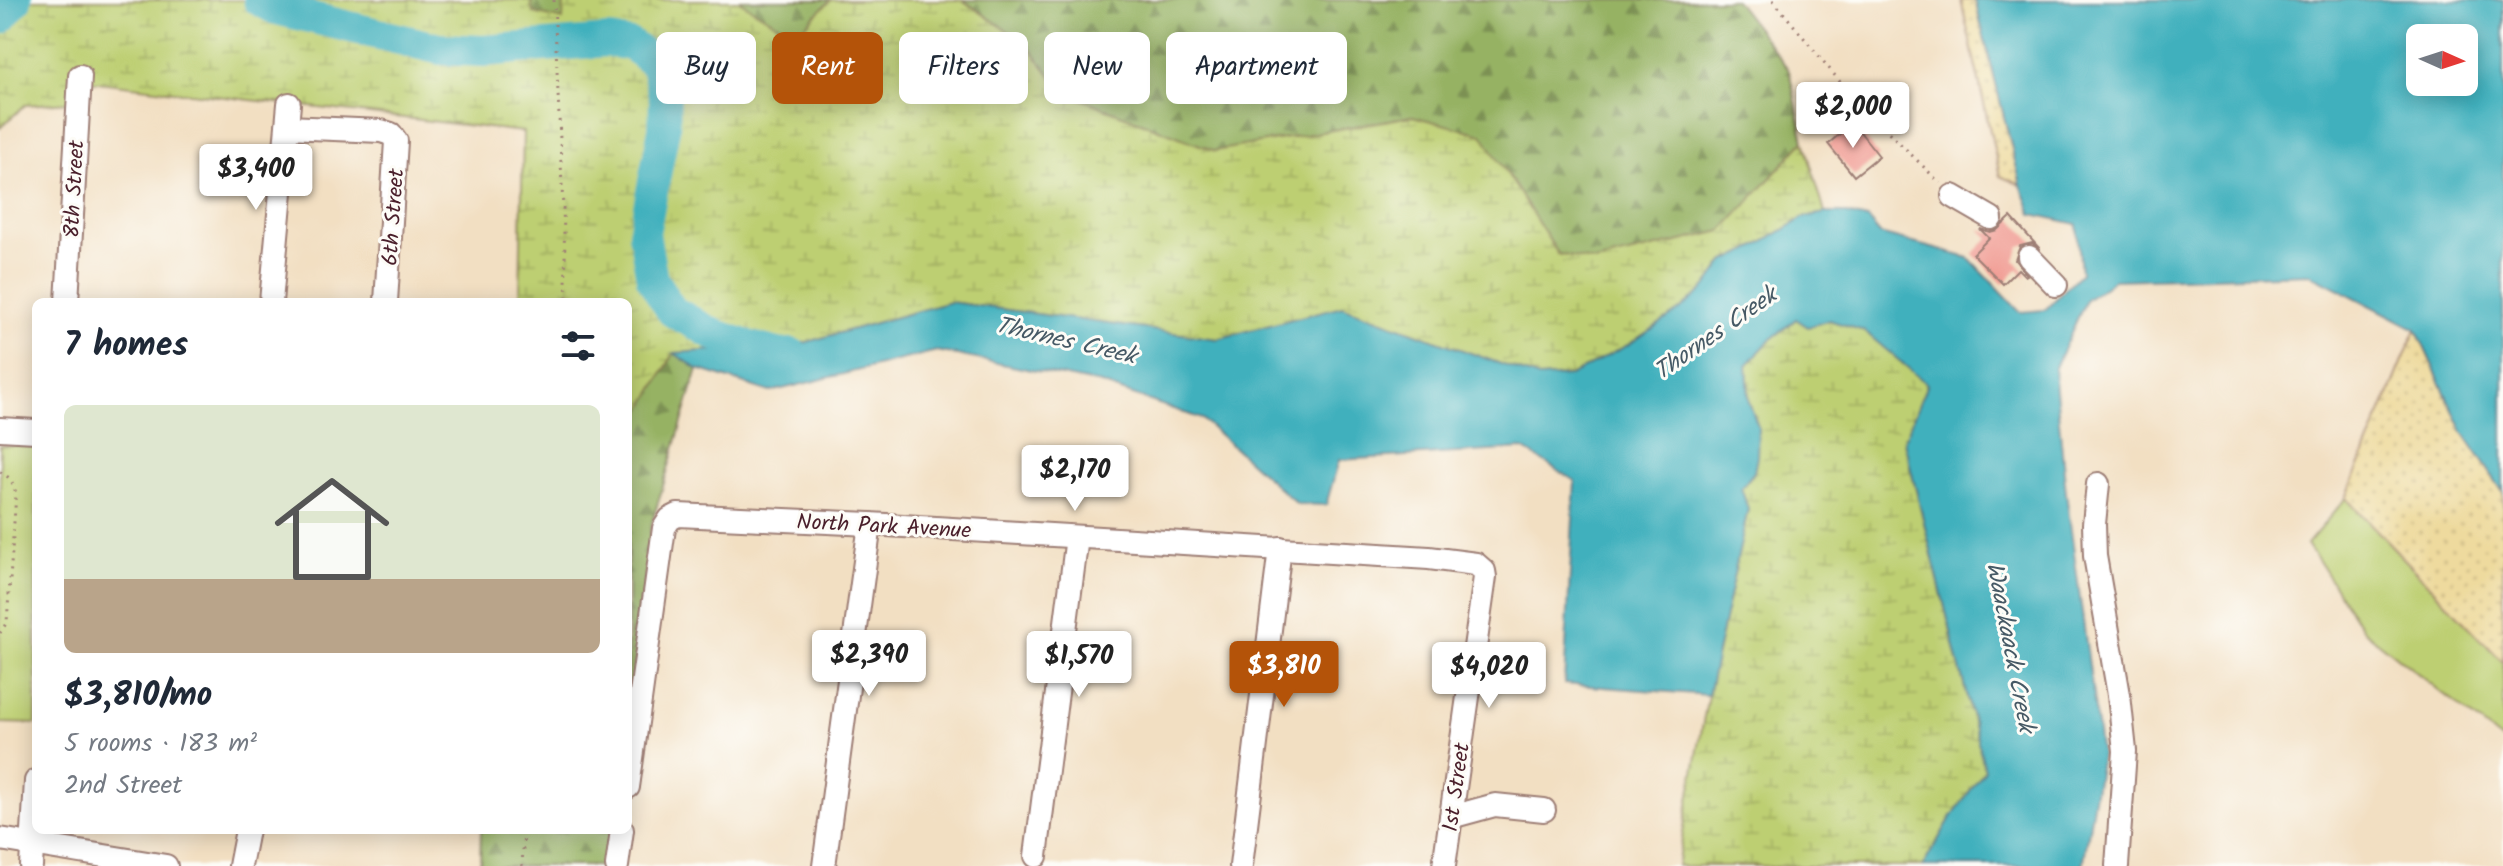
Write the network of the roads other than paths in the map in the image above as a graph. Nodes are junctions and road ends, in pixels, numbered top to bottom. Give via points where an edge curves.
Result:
1 (80, 76) dead end
2 (1953, 196) road end
3 (1991, 218) dead end
4 (2029, 257) dead end
5 (2056, 285) dead end
6 (67, 298) edge
7 (271, 298) edge
8 (386, 298) edge
9 (0, 429) edge
10 (32, 431) edge
11 (2098, 484) dead end
12 (870, 524) junction
13 (1077, 537) junction
14 (1280, 548) junction
15 (1481, 567) joint
16 (632, 758) edge
17 (1544, 810) dead end
18 (1451, 817) junction
19 (33, 834) edge
20 (246, 834) edge
21 (621, 834) edge
22 (0, 839) edge
23 (32, 856) edge
24 (1036, 856) dead end
25 (166, 866) edge
26 (240, 866) edge
27 (617, 866) edge
28 (824, 866) edge
29 (1241, 866) edge
30 (1444, 866) edge
31 (2117, 866) edge

1 - 6 street, 8th Street
2 - 3 street
4 - 5 street
7 - 8 street, 6th Street via 288,116 391,134 397,147
9 - 10 street
11 - 31 street via 2095,556 2125,751
12 - 13 street, North Park Avenue
12 - 16 street, North Park Avenue via 691,514 670,519 664,528
12 - 28 street
13 - 14 street, North Park Avenue
13 - 24 street
14 - 15 street, North Park Avenue via 1429,558
14 - 29 street
15 - 18 street, 1st Street via 1485,577
17 - 18 street via 1495,805
18 - 30 street, 1st Street
19 - 23 street
20 - 26 street
21 - 27 street
22 - 23 street
23 - 25 street

